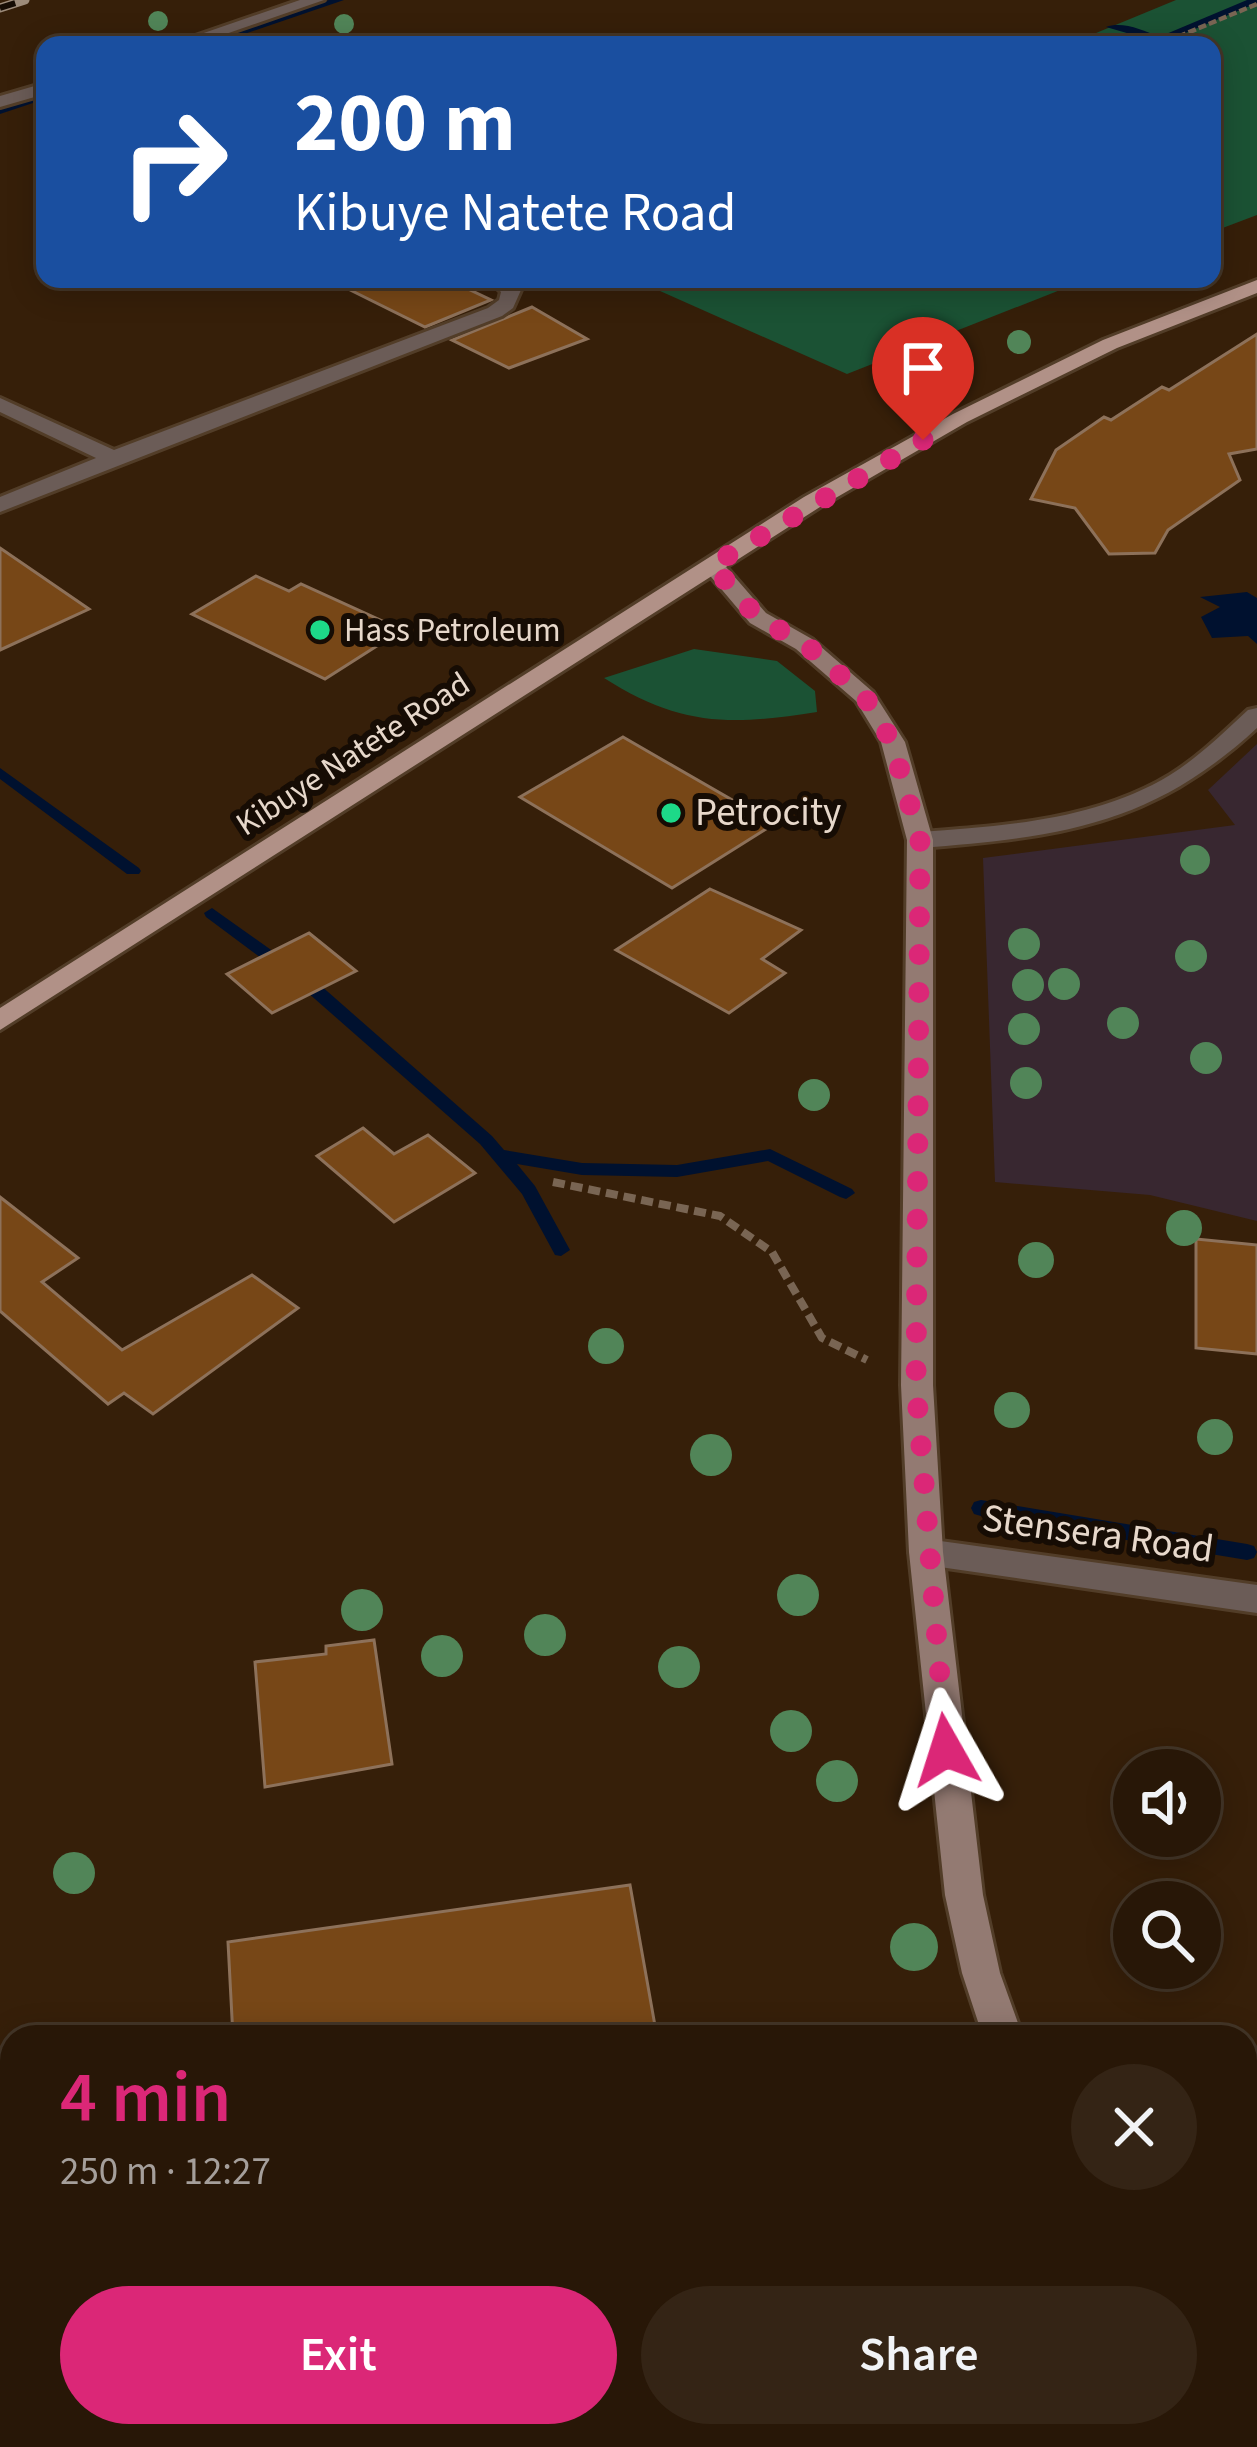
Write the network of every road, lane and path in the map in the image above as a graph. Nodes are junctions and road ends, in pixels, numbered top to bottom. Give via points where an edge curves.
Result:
1 (316, 0) edge
2 (1257, 4) edge
3 (205, 36) edge
4 (1180, 36) edge
5 (36, 91) edge
6 (0, 102) edge
7 (1257, 286) edge
8 (509, 288) edge
9 (0, 404) edge
10 (114, 458) junction
11 (0, 505) edge
12 (712, 565) junction
13 (1257, 715) edge
14 (920, 840) junction
15 (2, 1016) edge
16 (554, 1182) dead end
17 (916, 1385) junction
18 (926, 1552) junction
19 (1257, 1599) edge
20 (999, 2025) edge

1 - 3 street
2 - 4 path
5 - 6 street
7 - 12 main road, Kibuye Natete Road via 1110,344 960,418
8 - 10 street via 506,306 485,316
9 - 10 street
10 - 11 street
12 - 14 main road via 758,618 822,657 865,697 892,742
12 - 15 main road, Kibuye Natete Road
13 - 14 street via 1200,766 1125,804 1058,826
14 - 17 main road
16 - 17 path via 720,1216 772,1252 822,1338
17 - 18 main road
18 - 19 street, Stensera Road
18 - 20 main road via 964,1894

